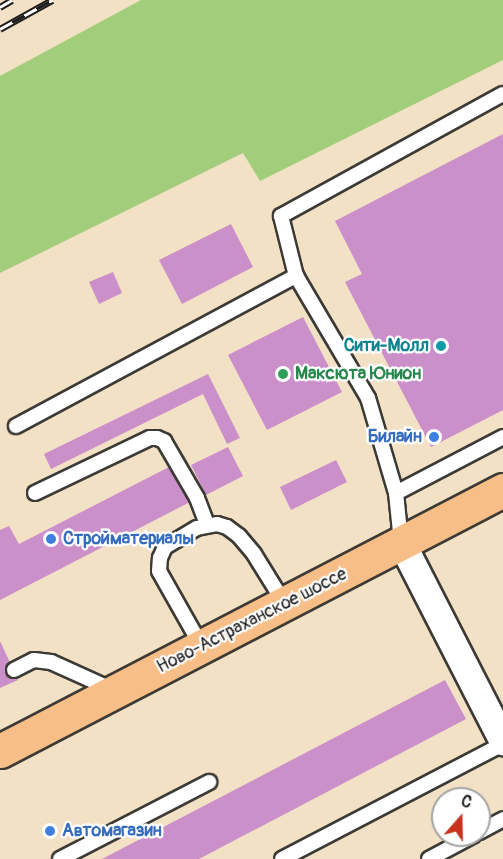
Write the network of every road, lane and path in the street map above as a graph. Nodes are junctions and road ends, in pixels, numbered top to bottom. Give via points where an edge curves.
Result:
1 (503, 94) edge
2 (296, 276) junction
3 (16, 426) dead end
4 (503, 437) edge
5 (503, 490) edge
6 (35, 493) dead end
7 (396, 493) junction
8 (207, 524) junction
9 (401, 542) junction
10 (285, 604) junction
11 (202, 647) junction
12 (14, 670) dead end
13 (116, 691) junction
14 (503, 742) edge
15 (0, 751) edge
16 (209, 782) dead end
17 (452, 847) edge
18 (60, 859) edge
19 (282, 859) edge
20 (429, 859) edge

1 - 2 lane via 280,216
2 - 3 lane
2 - 7 lane via 368,398
4 - 7 lane
5 - 9 main road, Ново-Астраханское шоссе
6 - 8 lane via 157,438 164,441
7 - 9 lane
8 - 10 lane via 227,527 240,536
8 - 11 lane via 165,547 159,571
9 - 10 main road, Ново-Астраханское шоссе
9 - 14 street
10 - 11 main road, Ново-Астраханское шоссе
11 - 13 main road, Ново-Астраханское шоссе
12 - 13 lane via 34,660 51,662
13 - 15 main road, Ново-Астраханское шоссе
14 - 19 lane
16 - 18 lane
17 - 20 lane

